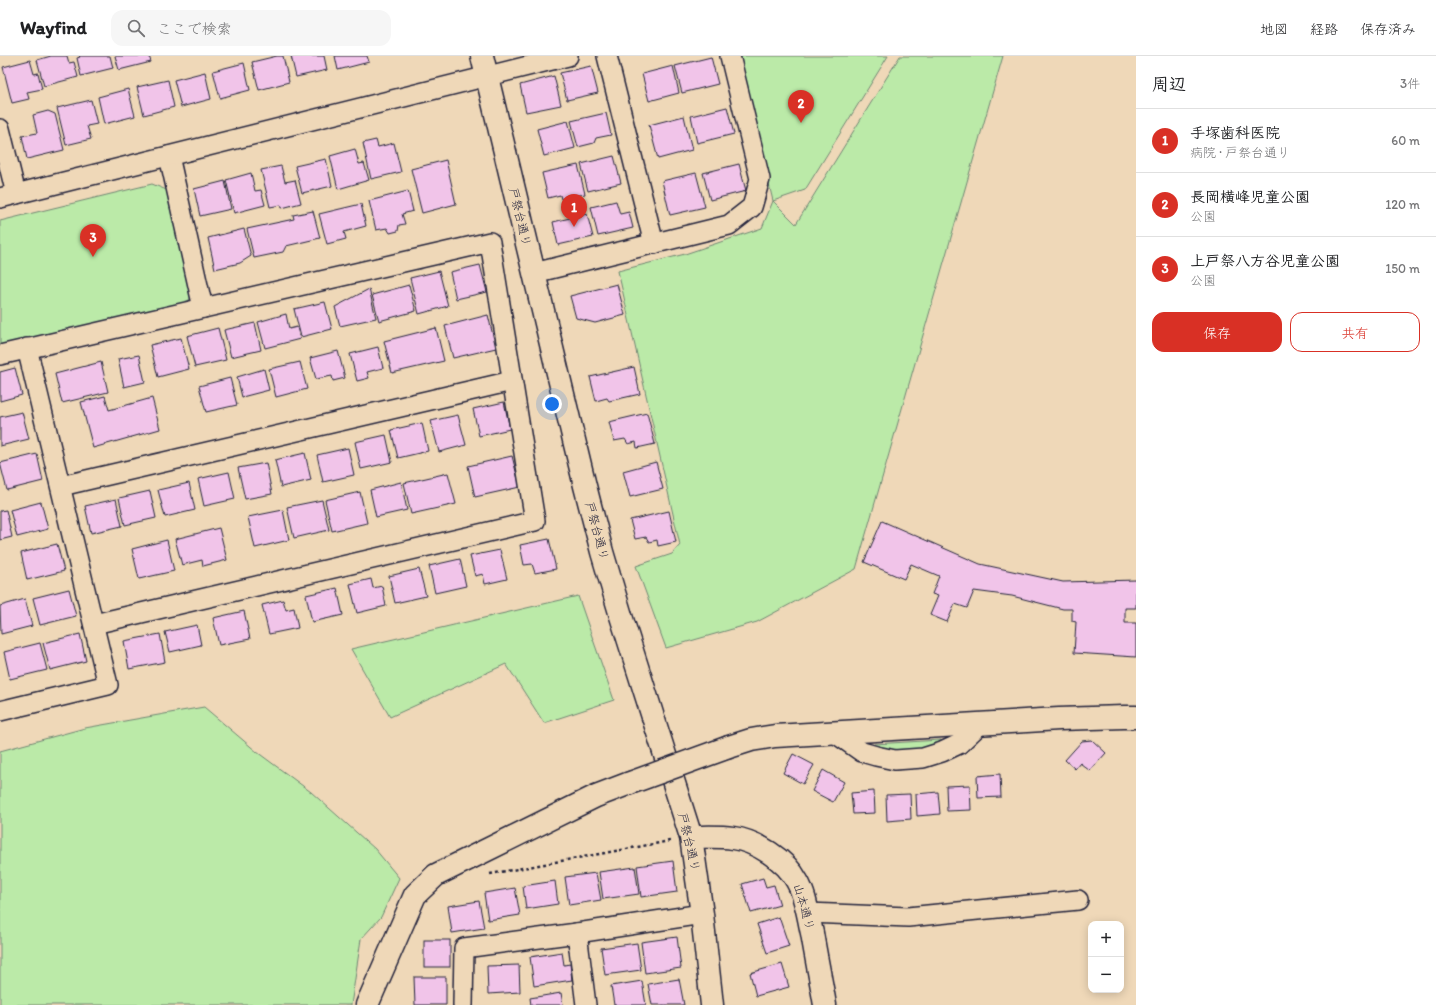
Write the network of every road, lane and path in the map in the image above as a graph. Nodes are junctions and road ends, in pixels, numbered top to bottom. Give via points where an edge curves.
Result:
1 (568, 56) edge
2 (607, 56) edge
3 (730, 56) edge
4 (484, 66) edge
5 (0, 129) edge
6 (169, 156) junction
7 (8, 196) edge
8 (654, 244) junction
9 (534, 273) junction
10 (203, 308) junction
11 (28, 348) junction
12 (0, 355) edge
13 (512, 381) junction
14 (61, 486) junction
15 (94, 624) junction
16 (0, 711) edge
17 (1136, 717) edge
18 (980, 724) junction
19 (835, 733) junction
20 (691, 837) junction
21 (484, 876) dead end
22 (1078, 900) dead end
23 (702, 914) junction
24 (808, 914) junction
25 (577, 933) junction
26 (367, 1005) edge
27 (463, 1005) edge
28 (586, 1005) edge
29 (712, 1005) edge
30 (825, 1005) edge

1 - 4 street
2 - 8 street
3 - 8 street via 760,179 752,207 729,225
4 - 6 street
4 - 9 street, 戸祭台通り
5 - 7 street
6 - 7 street
6 - 10 street
8 - 9 street
9 - 20 street, 戸祭台通り via 602,552
10 - 11 street
10 - 13 street via 490,242
11 - 12 street
11 - 14 street
13 - 14 street
13 - 15 street via 535,521
14 - 15 street
15 - 16 street via 108,685
17 - 18 street
18 - 19 street
18 - 19 street via 959,744 916,759 894,760 862,752
19 - 26 street, bridge via 775,736 729,747 596,796 436,875 415,894
20 - 21 path
20 - 23 street, 戸祭台通り
20 - 24 street, 山本通り via 733,838 760,847 786,866 797,880
22 - 24 street via 908,917
23 - 25 street
23 - 29 street, 戸祭台通り
24 - 30 street, 山本通り
25 - 27 street via 464,948
25 - 28 street

